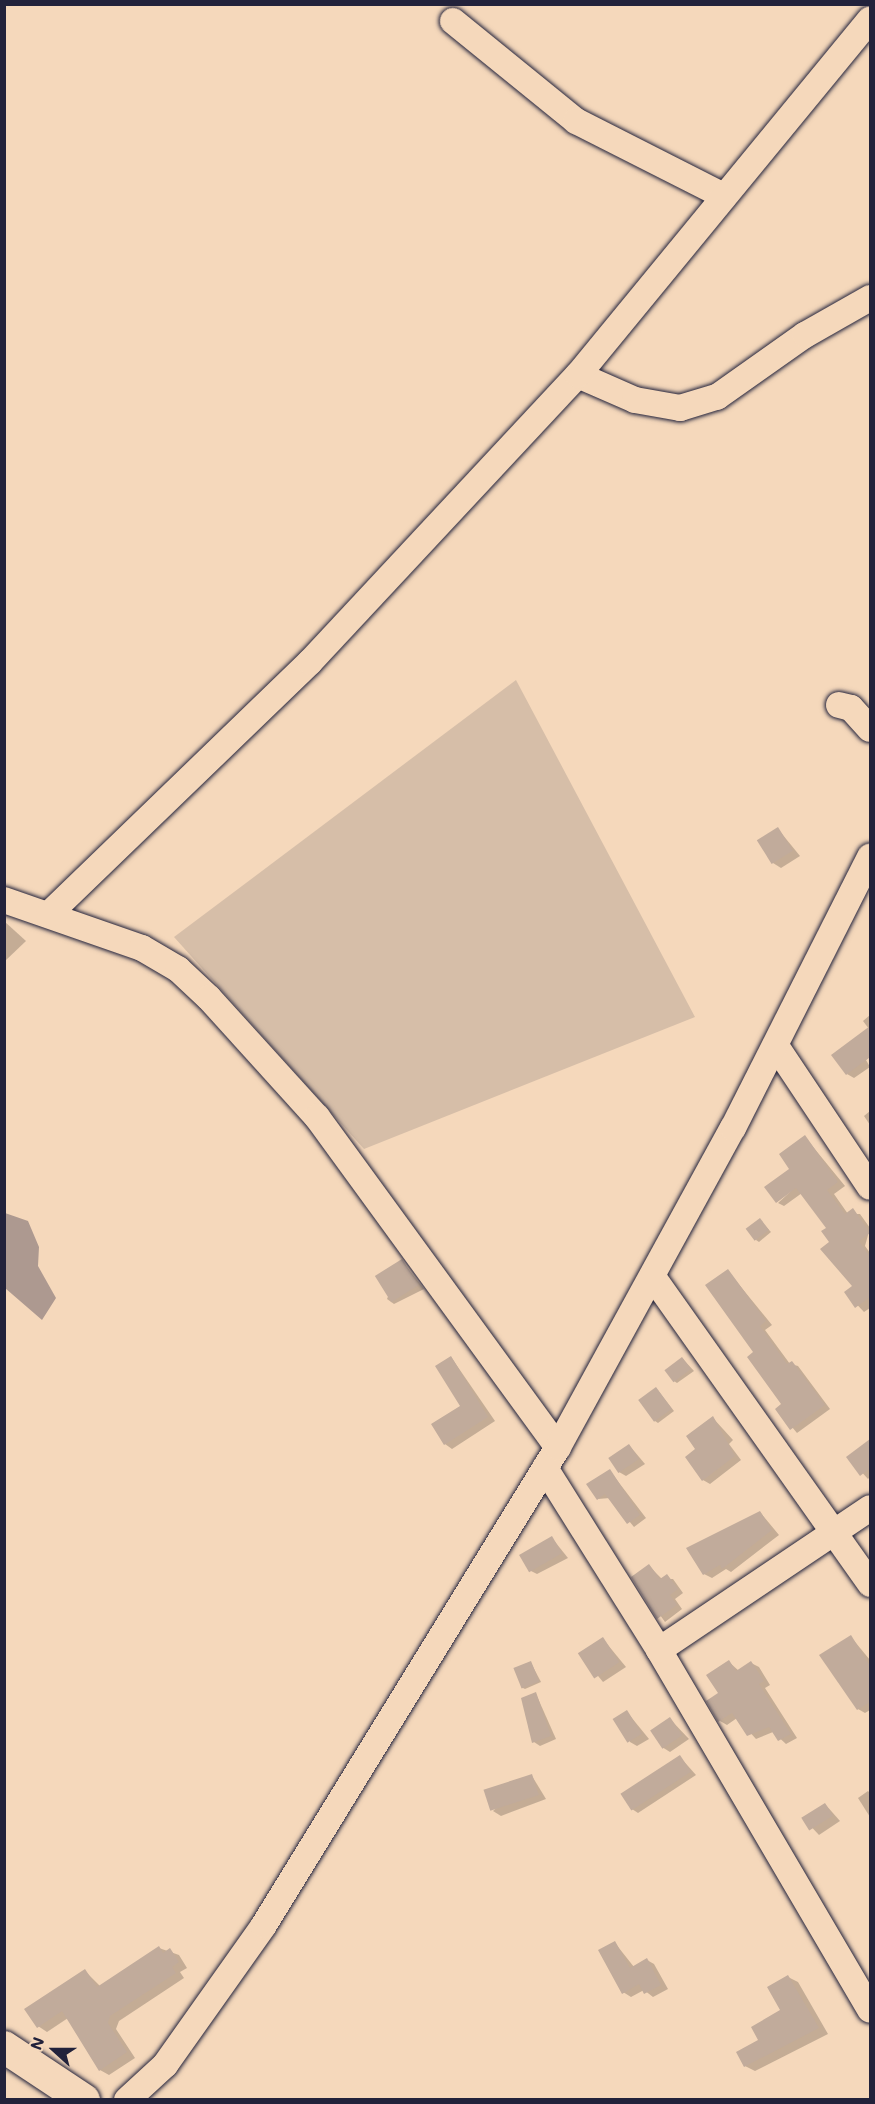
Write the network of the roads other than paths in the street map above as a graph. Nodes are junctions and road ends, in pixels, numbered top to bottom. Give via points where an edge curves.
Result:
1 (453, 21) dead end
2 (869, 25) edge
3 (724, 196) junction
4 (870, 298) edge
5 (578, 375) junction
6 (839, 705) dead end
7 (870, 729) edge
8 (870, 857) edge
9 (4, 900) edge
10 (49, 914) junction
11 (776, 1046) junction
12 (870, 1187) edge
13 (653, 1277) junction
14 (551, 1457) junction
15 (870, 1508) edge
16 (837, 1530) junction
17 (870, 1584) edge
18 (659, 1650) junction
19 (870, 2010) edge
20 (4, 2047) edge
21 (84, 2100) edge
22 (127, 2100) edge

1 - 3 street via 576,121
2 - 3 street
3 - 5 street
4 - 5 street via 805,335 717,397 680,408 635,400
5 - 10 street via 310,662
6 - 7 street via 850,708
8 - 11 street
9 - 10 street
10 - 14 street via 142,948 178,969 209,998 316,1117
11 - 12 street
11 - 13 street
13 - 14 street
13 - 16 street
14 - 18 street
14 - 22 street via 252,1944 165,2065
15 - 16 street
16 - 17 street
16 - 18 street
18 - 19 street
20 - 21 main road

